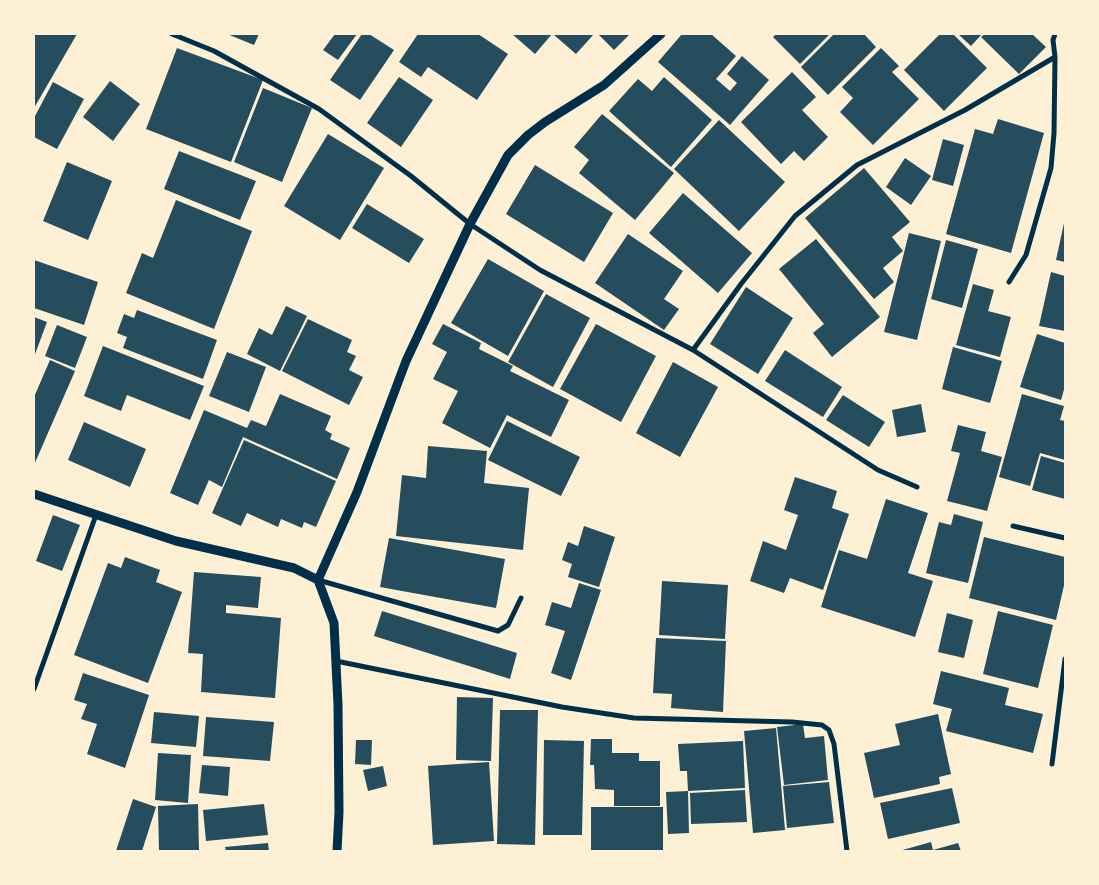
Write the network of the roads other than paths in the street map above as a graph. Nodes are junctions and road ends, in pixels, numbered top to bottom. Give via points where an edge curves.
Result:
1 (172, 34) edge
2 (661, 34) edge
3 (1055, 34) edge
4 (1054, 57) junction
5 (470, 224) junction
6 (1009, 282) dead end
7 (692, 350) junction
8 (917, 488) dead end
9 (34, 494) edge
10 (96, 515) junction
11 (1013, 526) dead end
12 (1065, 538) edge
13 (318, 580) junction
14 (522, 598) dead end
15 (1065, 659) edge
16 (336, 661) junction
17 (34, 689) edge
18 (1052, 764) dead end
19 (337, 851) edge
20 (847, 851) edge

1 - 5 street via 214,51 319,110 411,176
2 - 5 street via 604,85 528,135 508,155
3 - 4 street
4 - 6 street via 1051,168 1026,255
4 - 7 street via 965,110 858,165 795,216
5 - 7 street via 540,270
5 - 13 street via 406,361 357,492
7 - 8 street via 878,470
9 - 10 street
10 - 13 street via 176,541 294,568
10 - 17 street
11 - 12 street
13 - 14 street via 498,631 508,626
13 - 16 street via 334,623
15 - 18 street
16 - 19 street
16 - 20 street via 562,708 634,718 822,725 829,730 834,744

